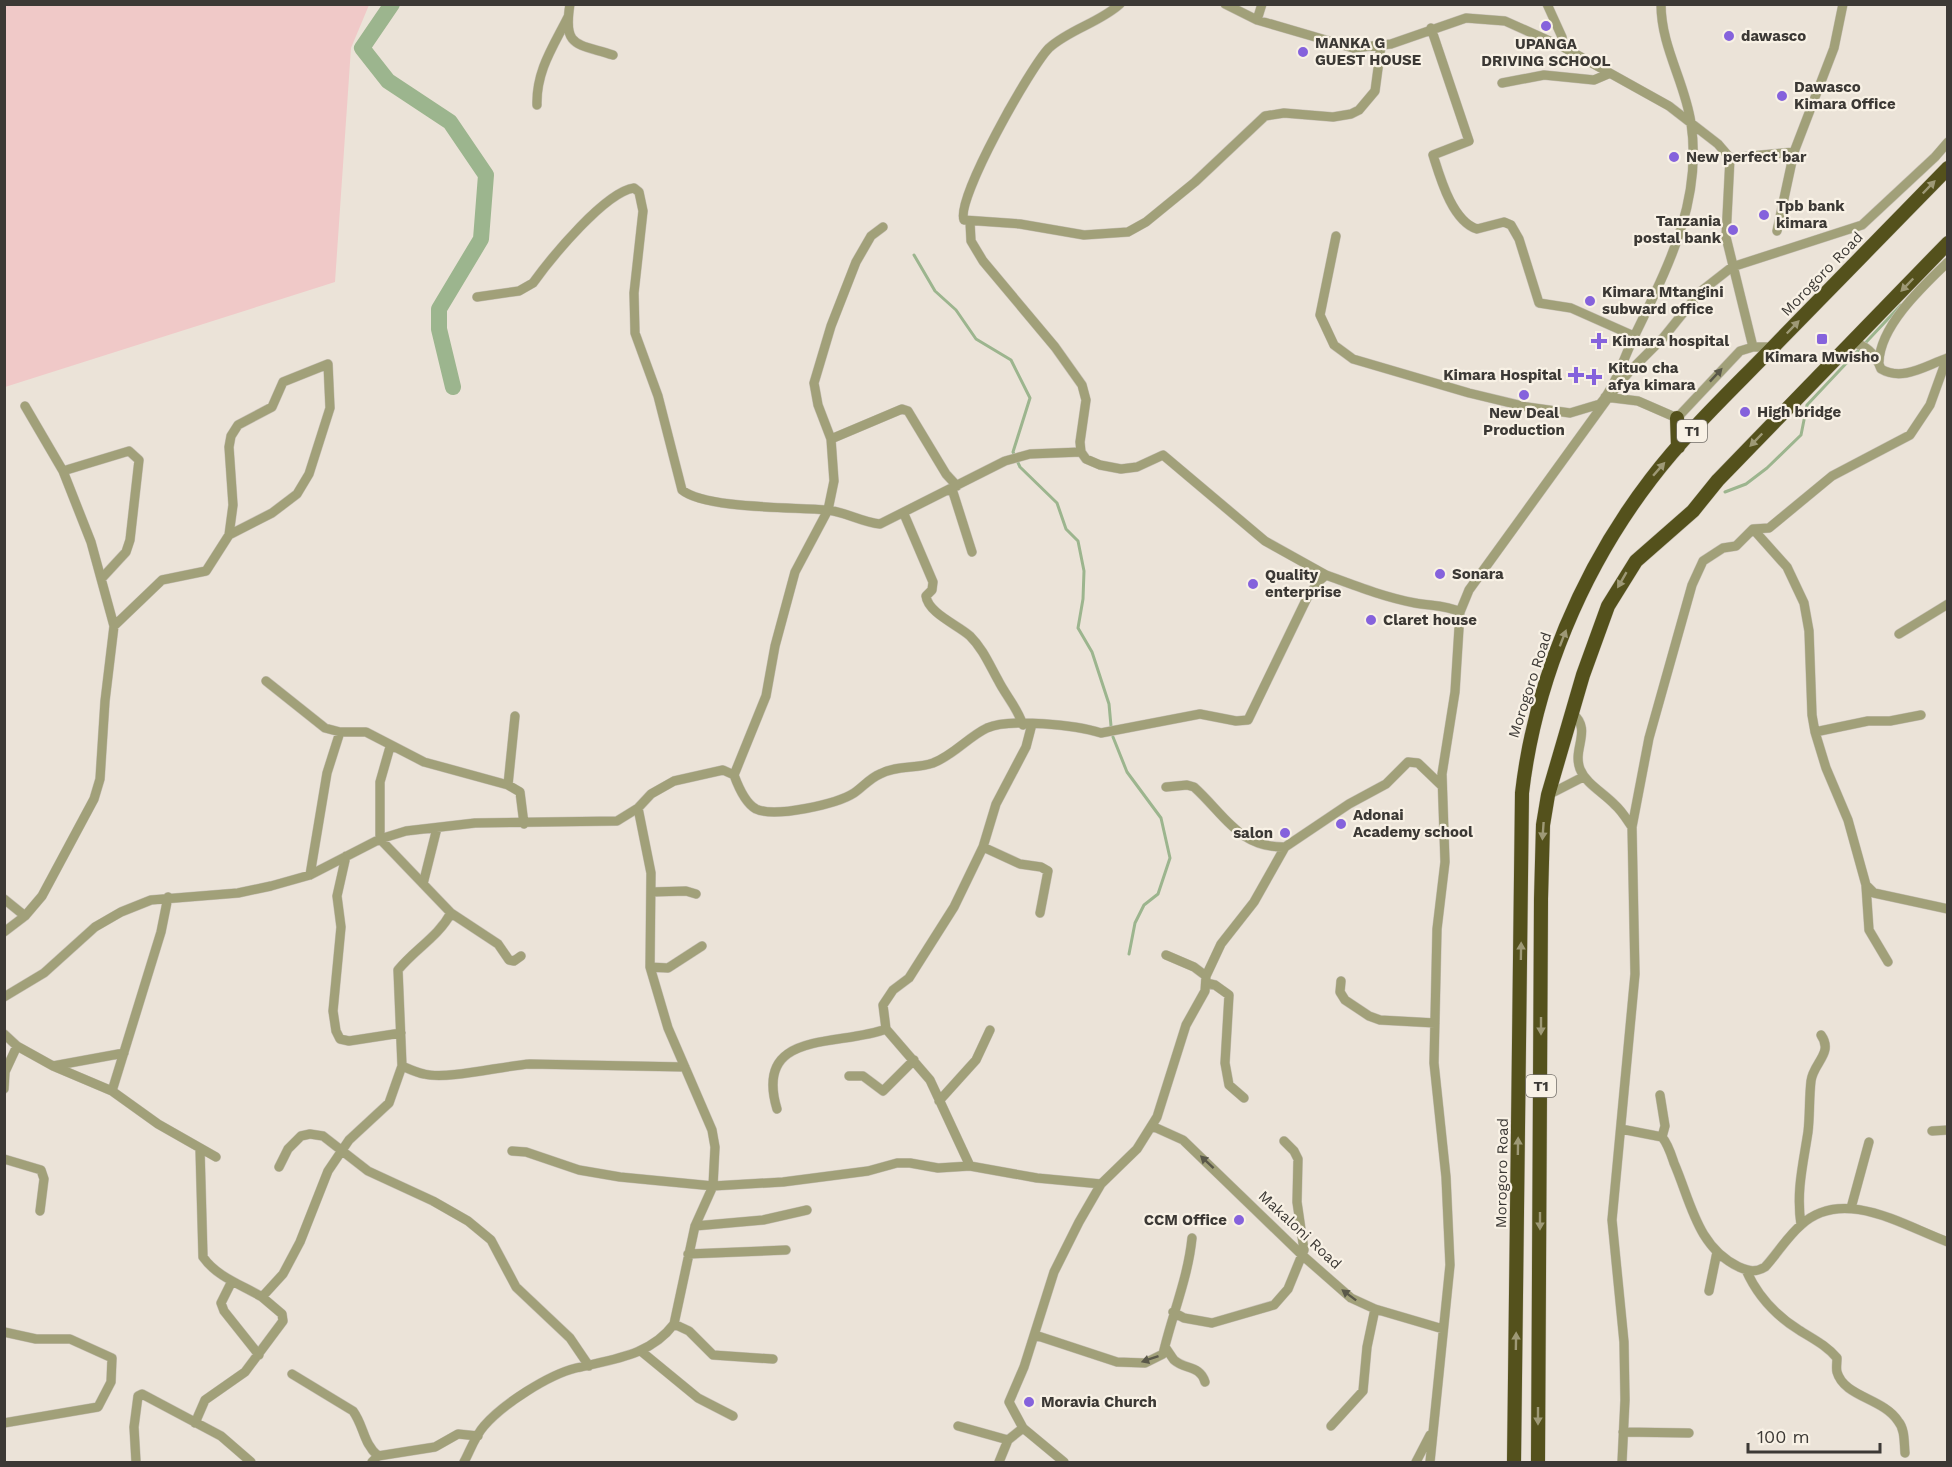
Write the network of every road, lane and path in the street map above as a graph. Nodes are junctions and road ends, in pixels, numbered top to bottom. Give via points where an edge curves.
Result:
1 (570, 4) edge
2 (1120, 4) edge
3 (1225, 4) edge
4 (1262, 4) edge
5 (1547, 4) edge
6 (1661, 4) edge
7 (1844, 4) edge
8 (568, 17) junction
9 (1257, 20) junction
10 (1431, 28) junction
11 (1381, 46) junction
12 (1563, 47) junction
13 (612, 55) dead end
14 (1608, 74) junction
15 (1502, 83) dead end
16 (537, 105) dead end
17 (1690, 121) junction
18 (1947, 142) edge
19 (1794, 152) junction
20 (1730, 158) junction
21 (1947, 168) edge
22 (970, 222) junction
23 (883, 227) dead end
24 (1777, 231) dead end
25 (1336, 236) dead end
26 (1947, 243) edge
27 (1947, 262) edge
28 (1732, 267) junction
29 (477, 297) dead end
30 (1634, 336) junction
31 (1851, 342) junction
32 (1753, 347) junction
33 (1773, 347) junction
34 (1947, 358) edge
35 (1879, 362) junction
36 (1607, 398) junction
37 (25, 406) dead end
38 (1677, 418) junction
39 (831, 439) junction
40 (1678, 447) junction
41 (1081, 452) junction
42 (63, 471) junction
43 (954, 487) junction
44 (828, 510) junction
45 (904, 514) junction
46 (1753, 529) junction
47 (229, 535) junction
48 (972, 552) dead end
49 (1326, 575) junction
50 (102, 578) junction
51 (1947, 604) edge
52 (1461, 612) junction
53 (114, 626) junction
54 (1899, 634) dead end
55 (266, 681) dead end
56 (1572, 714) junction
57 (1922, 715) dead end
58 (515, 717) dead end
59 (1027, 724) junction
60 (340, 732) junction
61 (1815, 732) junction
62 (390, 747) junction
63 (734, 774) junction
64 (1583, 777) junction
65 (508, 785) junction
66 (1442, 786) junction
67 (1166, 787) dead end
68 (1548, 795) junction
69 (638, 808) junction
70 (524, 824) junction
71 (1632, 827) junction
72 (437, 828) junction
73 (380, 839) junction
74 (983, 847) junction
75 (1285, 847) junction
76 (346, 856) junction
77 (310, 875) junction
78 (423, 884) junction
79 (1866, 885) junction
80 (652, 892) junction
81 (696, 894) dead end
82 (168, 897) junction
83 (4, 898) edge
84 (1947, 909) edge
85 (451, 913) junction
86 (1040, 913) dead end
87 (25, 916) junction
88 (4, 932) edge
89 (702, 946) dead end
90 (1166, 955) dead end
91 (521, 956) dead end
92 (1888, 962) dead end
93 (650, 967) junction
94 (1207, 977) junction
95 (1341, 981) dead end
96 (4, 997) edge
97 (1435, 1023) junction
98 (886, 1029) junction
99 (990, 1030) dead end
100 (401, 1033) junction
101 (4, 1034) edge
102 (1821, 1035) dead end
103 (17, 1046) junction
104 (124, 1053) junction
105 (914, 1060) junction
106 (53, 1066) junction
107 (402, 1066) junction
108 (686, 1067) junction
109 (5, 1074) edge
110 (849, 1076) dead end
111 (4, 1089) edge
112 (112, 1091) junction
113 (1660, 1095) dead end
114 (1244, 1098) dead end
115 (939, 1101) junction
116 (777, 1109) dead end
117 (1152, 1126) junction
118 (1621, 1129) junction
119 (1947, 1130) edge
120 (1932, 1131) dead end
121 (1662, 1137) junction
122 (1284, 1141) dead end
123 (1869, 1142) dead end
124 (200, 1149) junction
125 (512, 1151) dead end
126 (342, 1153) junction
127 (216, 1157) dead end
128 (4, 1159) edge
129 (970, 1166) junction
130 (279, 1167) dead end
131 (1101, 1184) junction
132 (713, 1186) junction
133 (1851, 1208) junction
134 (807, 1210) dead end
135 (40, 1211) dead end
136 (1801, 1225) junction
137 (695, 1226) junction
138 (1192, 1238) dead end
139 (1947, 1242) edge
140 (786, 1250) dead end
141 (1716, 1252) junction
142 (688, 1254) junction
143 (1302, 1255) junction
144 (1746, 1270) junction
145 (232, 1281) junction
146 (1709, 1291) dead end
147 (262, 1297) junction
148 (1375, 1309) junction
149 (1173, 1311) junction
150 (674, 1324) junction
151 (1443, 1329) junction
152 (4, 1332) edge
153 (1035, 1335) junction
154 (1165, 1347) junction
155 (642, 1352) junction
156 (259, 1355) junction
157 (773, 1359) dead end
158 (589, 1366) junction
159 (292, 1374) dead end
160 (1205, 1382) dead end
161 (733, 1416) dead end
162 (4, 1422) edge
163 (195, 1423) junction
164 (958, 1426) dead end
165 (1331, 1426) dead end
166 (1023, 1428) junction
167 (1431, 1431) junction
168 (1623, 1431) junction
169 (1689, 1433) dead end
170 (478, 1436) junction
171 (1008, 1440) junction
172 (1905, 1453) dead end
173 (375, 1459) edge
174 (136, 1462) edge
175 (252, 1462) edge
176 (464, 1462) edge
177 (999, 1462) edge
178 (1064, 1462) edge
179 (1416, 1462) edge
180 (1430, 1462) edge
181 (1514, 1462) edge
182 (1538, 1462) edge
183 (1622, 1462) edge

1 - 8 street
2 - 22 street via 1057,41 1033,67 967,194 962,214
3 - 9 street
4 - 9 street
5 - 12 street
6 - 17 street via 1666,46
7 - 19 street via 1834,48
8 - 13 street via 567,31 572,38
8 - 16 street via 541,68
9 - 11 street via 1340,46
10 - 11 street
10 - 12 street via 1466,18 1494,19 1521,26
10 - 30 street via 1468,139 1433,155 1448,196 1463,220 1477,229 1504,222 1511,225 1537,302 1577,310
11 - 22 street via 1375,91 1359,110 1333,117 1284,113 1265,116 1210,170 1128,232 1084,235 1020,224
12 - 14 street
14 - 15 street via 1594,80 1544,75
14 - 17 street via 1651,95
17 - 20 street
17 - 30 street via 1693,167 1685,217 1654,300
18 - 28 street via 1862,225
19 - 20 street
19 - 24 street
20 - 28 street via 1726,222
33 -> 21 highway, Morogoro Road / T1
22 - 41 street via 971,241 983,261 1082,385 1086,400
23 - 39 street via 871,236 856,262 814,383
25 - 36 street via 1320,315 1334,345 1353,359 1469,393 1553,411 1593,408
26 -> 31 highway, T1
27 - 35 street via 1886,332 1879,347
28 - 32 street
28 - 36 street via 1700,292
29 - 44 street via 519,291 533,283 606,202 622,189 634,188 639,192 643,211 634,292 635,333 658,396 682,490 698,500
30 - 36 street
31 - 35 street via 1864,345
31 -> 56 highway, T1 via 1693,511 1646,549 1627,572 1608,606
32 - 33 street
38 -> 32 street via 1734,356
33 - 40 highway, Morogoro Road / T1
34 - 35 street via 1899,375 1881,369
34 - 46 street via 1930,405 1910,435 1832,476 1769,528
36 - 38 street via 1638,401
36 - 52 street via 1469,590
37 - 42 street
38 - 40 highway
39 - 43 street via 902,409 908,411
39 - 44 street via 834,481
181 -> 40 highway, Morogoro Road / T1 via 1521,793 1526,753 1554,659 1594,565 1632,504
41 - 43 street via 1030,454
41 - 49 street via 1100,465 1121,469 1137,467 1163,455 1265,541
42 - 50 street
42 - 50 street via 129,451 139,460 130,540 126,552
43 - 45 street
43 - 48 street
44 - 45 street via 880,524
44 - 63 street via 795,572 766,696
45 - 59 street via 933,582 926,596 928,604 981,649
46 - 61 street via 1787,567 1804,603
46 - 71 street via 1736,546 1723,548 1703,561 1692,585 1649,738
47 - 47 street via 272,513 297,494 309,474 330,408 328,364 284,382 272,407 238,425 231,436 233,505
47 - 53 street via 206,571 162,580
49 - 52 street via 1376,594
49 - 59 street via 1307,598 1248,720 1200,714 1101,733 1086,728
50 - 53 street
51 - 54 street
52 - 66 street
53 - 87 street via 100,779 94,799 42,896
55 - 60 street via 325,728
56 - 64 street via 1583,729 1578,765
56 - 68 highway, T1
57 - 61 street
58 - 65 street
59 - 63 street via 986,728 943,758 891,769 832,804 773,811 757,809 748,802
59 - 74 street via 1026,747 996,804
60 - 62 street via 366,732
60 - 77 street via 327,773
61 - 79 street via 1848,820
62 - 65 street via 424,762
62 - 73 street via 380,782
63 - 69 street via 723,770 674,781 651,794
64 - 68 street
64 - 71 street via 1617,806
65 - 70 street via 520,792
66 - 75 street via 1418,764 1408,762 1386,784 1348,804
66 - 97 street via 1445,862 1437,929
67 - 75 street via 1194,787 1256,844
68 -> 182 highway, T1 via 1541,899
69 - 70 street via 617,821
69 - 80 street
70 - 72 street via 475,823
71 - 118 street via 1635,974
72 - 73 street via 405,831
72 - 78 street
73 - 76 street
73 - 78 street
74 - 86 street via 1020,864 1048,871
74 - 98 street via 930,946 909,978 893,990 883,1005
75 - 94 street via 1254,902 1221,944
76 - 77 street
76 - 100 street via 337,896 340,927 333,1011 336,1031 340,1040 349,1041
77 - 82 street via 238,893
78 - 85 street
79 - 84 street via 1874,893
79 - 92 street via 1869,930
80 - 81 street
80 - 93 street
82 - 96 street via 152,900 95,927 44,973
82 - 104 street
83 - 87 street
85 - 91 street via 498,944 509,960
85 - 100 street via 432,939 398,970
87 - 88 street
89 - 93 street via 668,968
90 - 94 street
93 - 108 street via 668,1028
94 - 114 street via 1229,995 1225,1063 1230,1085
94 - 117 street via 1205,991 1186,1025
95 - 97 street via 1340,992 1345,1000 1369,1016
97 - 151 street via 1434,1063 1450,1265
98 - 105 street
98 - 116 street via 798,1048 778,1061 774,1070
99 - 115 street via 976,1059
100 - 107 street
101 - 103 street
102 - 136 street via 1827,1045 1811,1079 1808,1133 1798,1188
103 - 106 street
103 - 109 street
104 - 106 street
104 - 112 street
105 - 110 street via 883,1090 863,1076
105 - 115 street via 930,1080
106 - 112 street
107 - 108 street via 424,1075 445,1076 530,1064
107 - 126 street via 389,1103 349,1140
108 - 132 street via 712,1130
109 - 111 street
112 - 124 street
113 - 121 street via 1665,1126
115 - 129 street
117 - 131 street via 1137,1149
143 -> 117 street, Makaloni Road via 1183,1140
118 - 121 street
118 - 168 street via 1612,1220 1624,1342
119 - 120 street
121 - 141 street via 1695,1219
122 - 143 street via 1298,1159
123 - 133 street
124 - 127 street
124 - 145 street via 203,1257 209,1266
125 - 132 street via 620,1178
126 - 130 street via 323,1136 301,1136 288,1149
126 - 147 street via 328,1171 283,1274
126 - 158 street via 368,1171 468,1221 491,1240 516,1287 570,1338
128 - 135 street via 41,1170 44,1179
129 - 131 street
129 - 132 street via 938,1168 897,1163 868,1171 783,1182
131 - 153 street via 1054,1272
132 - 137 street
133 - 136 street via 1828,1210
133 - 139 street
134 - 137 street via 764,1220
136 - 144 street via 1765,1267 1758,1272
137 - 142 street
138 - 149 street via 1187,1272
140 - 142 street
141 - 144 street
141 - 146 street
142 - 150 street
148 -> 143 street, Makaloni Road via 1351,1298
143 - 149 street via 1285,1294 1269,1307 1212,1323 1184,1318
144 - 172 street via 1752,1285 1772,1309 1828,1347 1837,1358 1839,1377 1852,1393 1874,1399 1898,1419
145 - 147 street
145 - 156 street via 221,1303
147 - 156 street via 284,1318
148 - 151 street, Makaloni Road
148 - 165 street via 1363,1391
149 - 154 street
150 - 155 street via 664,1338
150 - 157 street via 689,1331 713,1355
151 - 167 street
152 - 162 street via 36,1339 70,1339 112,1358 111,1382 98,1407
154 -> 153 street via 1163,1354 1145,1363 1117,1362
153 - 166 street via 1009,1402
154 - 160 street via 1175,1360 1203,1375
155 - 158 street
155 - 161 street via 698,1398
156 - 163 street via 245,1372 205,1400
158 - 170 street via 557,1376 523,1395 499,1412
159 - 173 street via 353,1411
163 - 174 street via 140,1395 134,1427
163 - 175 street via 222,1436
164 - 171 street
166 - 171 street
166 - 178 street
167 - 179 street
167 - 180 street
168 - 169 street
168 - 183 street
170 - 173 street via 458,1434 435,1448
170 - 176 street
171 - 177 street

